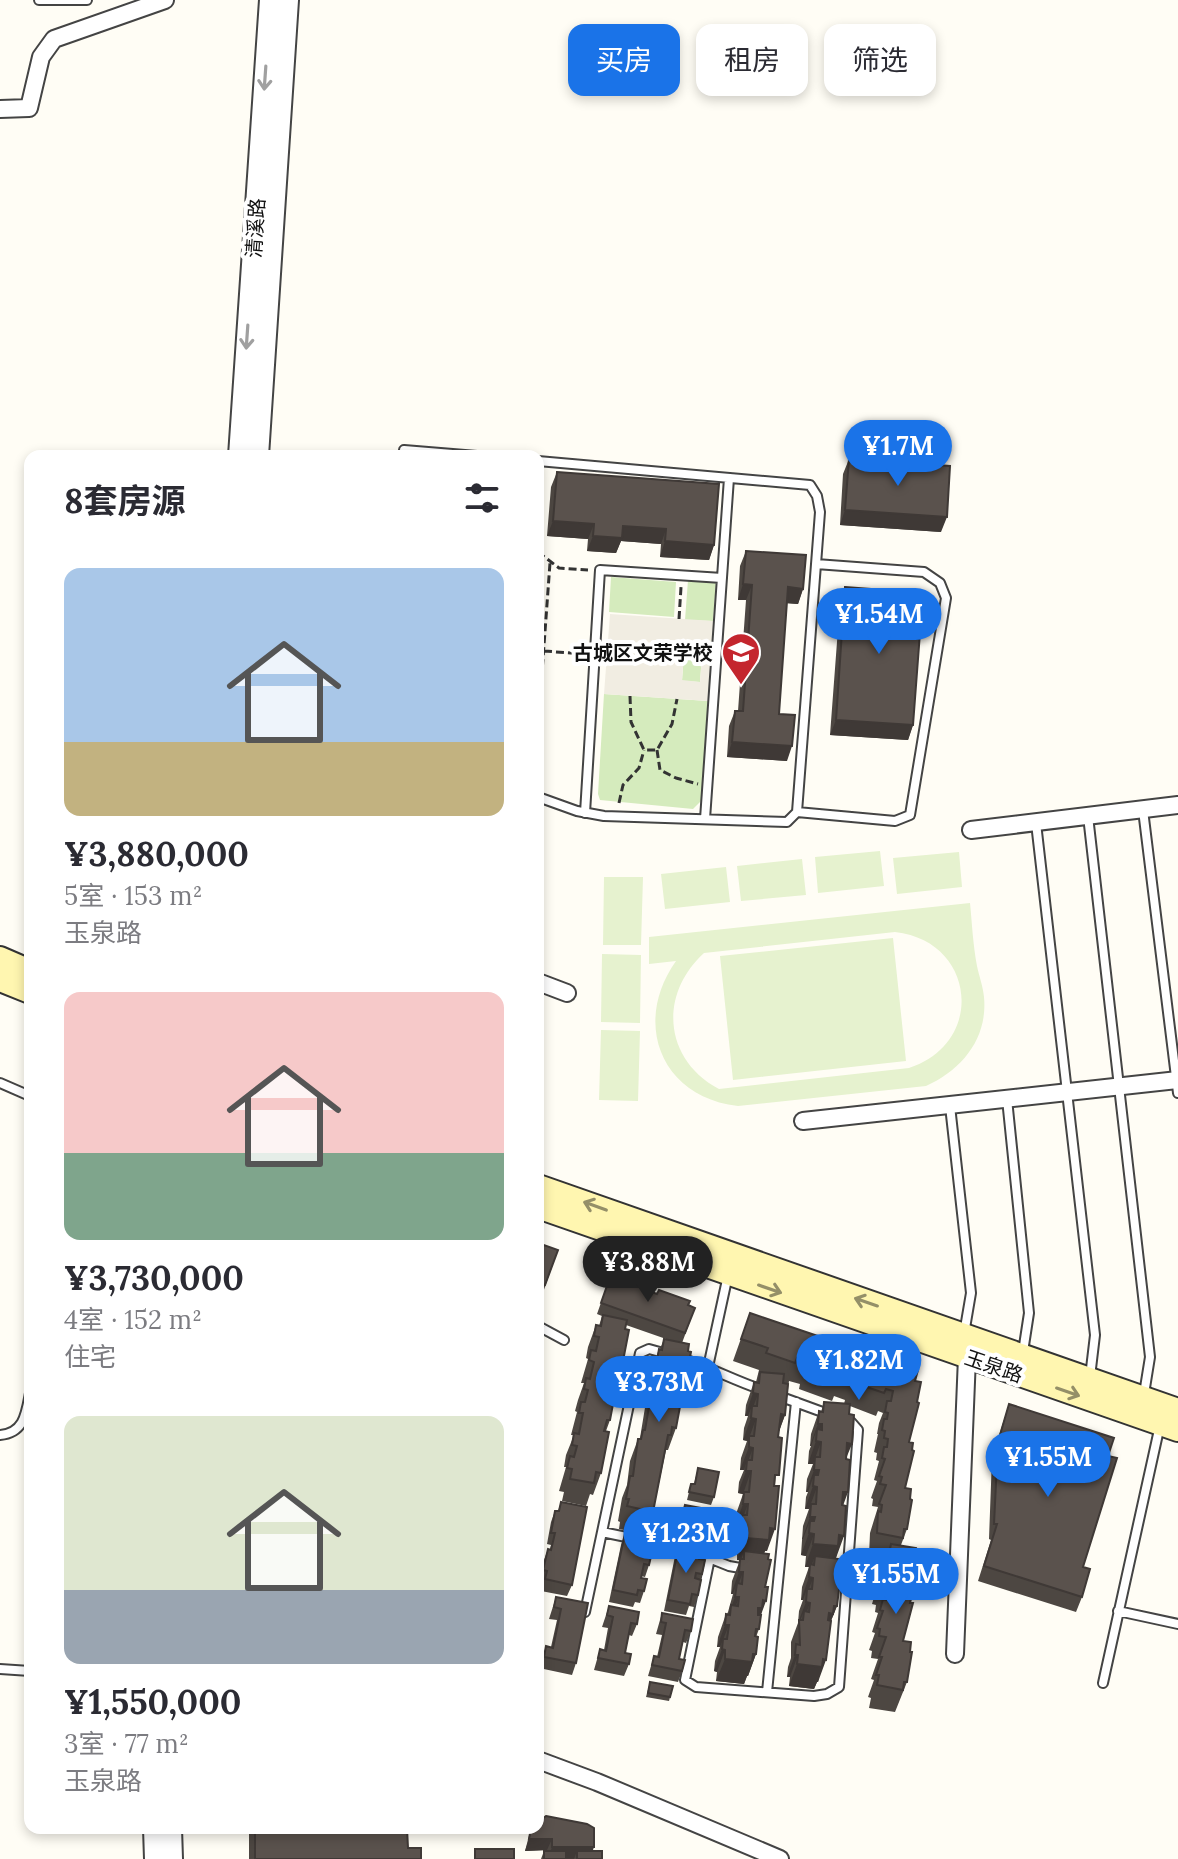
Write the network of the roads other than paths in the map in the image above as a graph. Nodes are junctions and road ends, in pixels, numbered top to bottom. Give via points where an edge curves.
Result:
1 (39, 0) edge
2 (87, 0) edge
3 (165, 0) edge
4 (270, 0) edge
5 (288, 0) edge
6 (0, 109) edge
7 (239, 450) edge
8 (258, 450) edge
9 (544, 462) edge
10 (729, 478) junction
11 (816, 564) junction
12 (722, 578) junction
13 (544, 799) edge
14 (1178, 805) edge
15 (1143, 809) junction
16 (797, 812) junction
17 (585, 813) junction
18 (1088, 815) junction
19 (705, 819) junction
20 (1036, 822) junction
21 (971, 830) dead end
22 (0, 958) edge
23 (24, 968) edge
24 (0, 980) edge
25 (544, 984) edge
26 (24, 990) edge
27 (567, 993) dead end
28 (0, 1083) edge
29 (1177, 1084) edge
30 (1119, 1086) junction
31 (1066, 1092) junction
32 (24, 1093) edge
33 (1007, 1099) junction
34 (950, 1105) junction
35 (803, 1121) dead end
36 (544, 1188) edge
37 (544, 1209) edge
38 (728, 1274) junction
39 (544, 1329) edge
40 (564, 1340) dead end
41 (965, 1346) junction
42 (1022, 1356) junction
43 (708, 1367) junction
44 (1090, 1379) junction
45 (1143, 1398) junction
46 (796, 1402) junction
47 (1178, 1410) edge
48 (24, 1421) edge
49 (1169, 1427) edge
50 (0, 1435) edge
51 (602, 1532) junction
52 (710, 1558) junction
53 (753, 1570) edge
54 (766, 1573) edge
55 (778, 1575) junction
56 (1118, 1611) junction
57 (584, 1618) edge
58 (1178, 1624) edge
59 (955, 1654) dead end
60 (0, 1669) edge
61 (24, 1671) edge
62 (1103, 1683) dead end
63 (767, 1692) junction
64 (544, 1762) edge
65 (154, 1834) edge
66 (171, 1834) edge
67 (155, 1859) edge
68 (172, 1859) edge
69 (780, 1859) edge

1 - 2 lane
3 - 6 street via 54,39 41,57 29,108
4 -> 7 street, 清溪路
5 - 8 street, 清溪路
9 - 10 lane
10 - 11 lane via 810,485 819,504
10 - 12 lane
11 - 16 lane
11 - 16 lane via 924,572 940,583 946,598 910,815 895,821
12 - 17 lane via 600,570
12 - 19 lane
13 - 17 lane
14 - 15 street
15 - 18 street
15 - 29 lane
16 - 19 lane via 787,822
17 - 19 lane
18 - 20 street
18 - 30 lane
20 - 21 street
20 - 31 lane
22 - 23 main road
24 - 26 main road
25 - 27 street
28 - 32 lane
29 - 30 street
30 - 31 street
30 - 45 lane via 1150,1357
31 - 33 street
31 - 44 lane via 1095,1335
33 - 34 street
33 - 42 lane via 1029,1313
34 - 35 street
34 - 41 lane via 971,1293
41 -> 36 main road, 玉泉路
37 - 38 main road, 玉泉路
38 -> 41 main road, 玉泉路
38 - 43 lane
39 - 40 lane
41 - 42 main road, 玉泉路
41 -> 49 main road, 玉泉路
41 - 59 street
42 - 44 main road, 玉泉路
43 - 46 lane
43 - 51 lane via 649,1349 640,1353
44 - 45 main road, 玉泉路
45 - 47 main road, 玉泉路
46 - 55 lane
46 - 63 lane via 851,1422 858,1430 839,1687 821,1696
48 - 50 lane
49 - 56 lane
51 - 52 lane
51 - 57 lane
52 - 53 lane
52 - 63 lane via 685,1680 696,1687
54 - 55 lane
55 - 63 lane
56 - 58 lane
56 - 62 lane
60 - 61 lane
64 - 69 street
65 - 67 street
66 - 68 street

